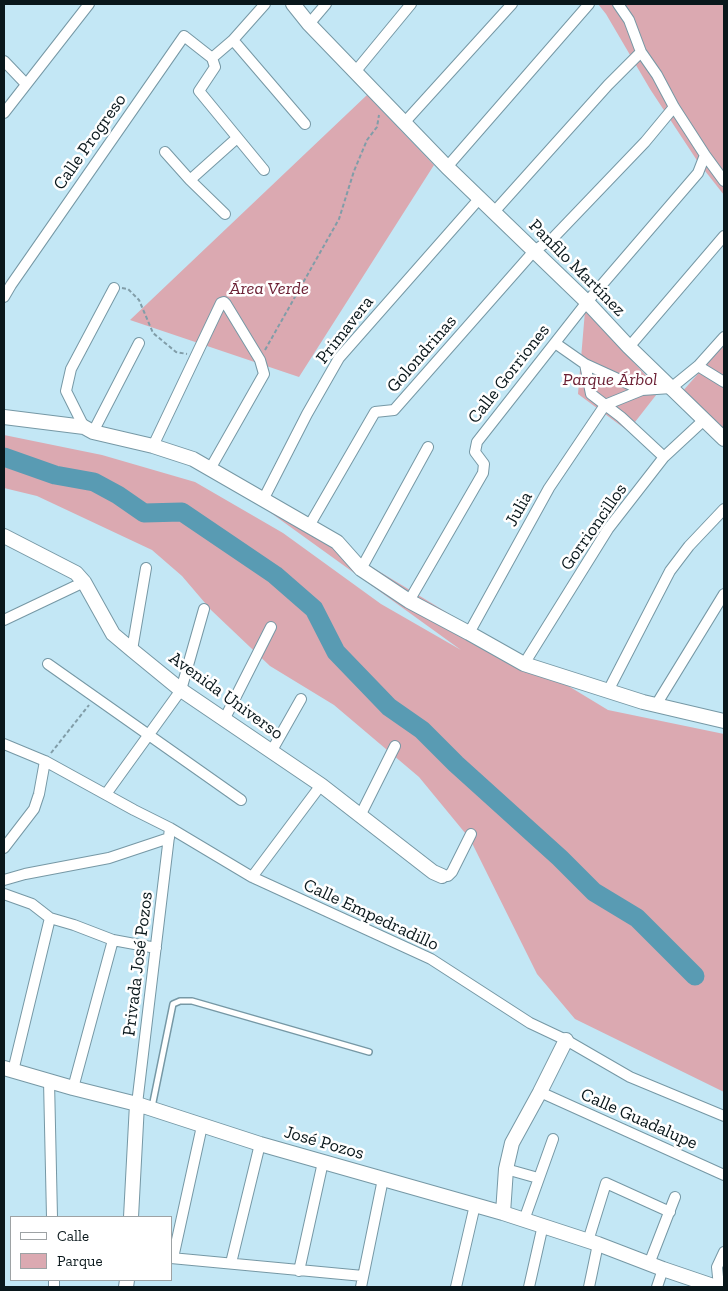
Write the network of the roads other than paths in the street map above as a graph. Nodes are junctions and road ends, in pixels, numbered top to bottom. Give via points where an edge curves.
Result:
1 (89, 4) edge
2 (265, 4) edge
3 (293, 4) edge
4 (326, 4) edge
5 (411, 4) edge
6 (512, 4) edge
7 (589, 4) edge
8 (618, 4) edge
9 (309, 24) junction
10 (233, 40) junction
11 (640, 52) junction
12 (4, 61) edge
13 (214, 63) junction
14 (355, 72) junction
15 (26, 84) junction
16 (674, 107) junction
17 (4, 113) edge
18 (404, 123) junction
19 (305, 124) dead end
20 (237, 138) junction
21 (165, 152) dead end
22 (705, 155) junction
23 (447, 167) junction
24 (264, 170) dead end
25 (190, 180) junction
26 (724, 181) edge
27 (479, 199) junction
28 (494, 212) junction
29 (225, 214) dead end
30 (724, 236) edge
31 (534, 251) junction
32 (114, 288) road end
33 (4, 297) edge
34 (587, 302) junction
35 (724, 337) edge
36 (140, 343) dead end
37 (555, 343) junction
38 (629, 347) junction
39 (586, 364) junction
40 (698, 366) junction
41 (724, 382) edge
42 (671, 388) junction
43 (642, 390) junction
44 (605, 405) junction
45 (4, 417) edge
46 (705, 420) junction
47 (88, 429) junction
48 (724, 439) edge
49 (153, 446) junction
50 (428, 447) dead end
51 (664, 457) junction
52 (210, 470) junction
53 (263, 500) junction
54 (724, 509) edge
55 (309, 526) junction
56 (6, 541) edge
57 (146, 568) dead end
58 (361, 569) junction
59 (84, 582) junction
60 (724, 594) edge
61 (409, 601) junction
62 (204, 609) dead end
63 (4, 620) edge
64 (271, 627) dead end
65 (469, 633) junction
66 (132, 650) junction
67 (48, 664) dead end
68 (524, 664) junction
69 (182, 690) junction
70 (608, 691) junction
71 (301, 699) dead end
72 (656, 705) junction
73 (224, 720) junction
74 (724, 721) edge
75 (148, 735) junction
76 (4, 744) edge
77 (395, 746) dead end
78 (271, 752) junction
79 (45, 761) junction
80 (321, 786) junction
81 (106, 794) junction
82 (241, 800) dead end
83 (360, 816) junction
84 (169, 833) junction
85 (471, 834) dead end
86 (4, 848) edge
87 (442, 876) joint
88 (252, 877) junction
89 (4, 880) edge
90 (4, 894) edge
91 (50, 918) junction
92 (113, 940) junction
93 (156, 948) junction
94 (566, 1040) junction
95 (369, 1052) dead end
96 (8, 1070) edge
97 (49, 1081) junction
98 (73, 1088) junction
99 (540, 1092) junction
100 (137, 1104) junction
101 (151, 1108) junction
102 (724, 1116) edge
103 (202, 1126) junction
104 (553, 1139) dead end
105 (260, 1144) junction
106 (323, 1162) junction
107 (506, 1168) junction
108 (724, 1175) edge
109 (538, 1178) junction
110 (383, 1179) junction
111 (675, 1197) dead end
112 (475, 1205) junction
113 (670, 1212) junction
114 (503, 1213) junction
115 (52, 1216) edge
116 (131, 1216) edge
117 (524, 1220) junction
118 (543, 1226) junction
119 (593, 1243) junction
120 (724, 1252) edge
121 (172, 1258) edge
122 (231, 1263) junction
123 (649, 1264) junction
124 (663, 1269) junction
125 (299, 1271) junction
126 (363, 1276) junction
127 (361, 1287) edge
128 (456, 1287) edge
129 (529, 1287) edge
130 (589, 1287) edge
131 (657, 1287) edge
132 (717, 1287) edge

1 - 15 street
2 - 10 street
3 - 9 street, Panfilo Martínez
4 - 9 street
5 - 14 street
6 - 18 street
7 - 23 street
8 - 11 street via 629,20
9 - 14 street, Panfilo Martínez
10 - 13 street
10 - 19 street
11 - 16 street
11 - 28 street
12 - 15 street
13 - 20 street via 199,91
13 - 33 street, Calle Progreso via 184,36
14 - 18 street, Panfilo Martínez
15 - 17 street
16 - 22 street
16 - 31 street via 554,237
18 - 23 street, Panfilo Martínez
20 - 24 street
20 - 25 street
21 - 25 street
22 - 26 street
22 - 34 street, Calle Gorriones via 698,173
23 - 27 street, Panfilo Martínez
25 - 29 street
27 - 28 street, Panfilo Martínez
27 - 53 street, Primavera via 339,358
28 - 31 street, Panfilo Martínez
30 - 38 street
31 - 34 street, Panfilo Martínez
31 - 55 street, Golondrinas via 394,410 375,412
32 - 47 street via 71,369 66,391
34 - 37 street, Calle Gorriones
34 - 38 street, Panfilo Martínez
35 - 40 street
36 - 47 street
37 - 39 street
37 - 61 street, Calle Gorriones via 477,442 475,452 484,464 483,473
38 - 42 street, Panfilo Martínez
39 - 43 street
39 - 44 street via 591,394
40 - 41 street
40 - 42 street
42 - 43 street
42 - 46 street, Panfilo Martínez
43 - 44 street
44 - 51 street
44 - 65 street, Julia via 549,488
45 - 47 street
46 - 48 street, Panfilo Martínez
46 - 51 street, Gorrioncillos
47 - 49 street
49 - 52 street via 193,459
49 - 52 street via 224,302 260,360 264,374
50 - 58 street
51 - 68 street, Gorrioncillos via 608,529
52 - 53 street
53 - 55 street
54 - 70 street via 670,572
55 - 58 street via 337,542
56 - 59 street, Avenida Universo via 76,573
57 - 66 street
58 - 61 street
59 - 63 street
59 - 66 street, Avenida Universo via 113,634
60 - 72 street
61 - 65 street
62 - 69 street
64 - 73 street
65 - 68 street
66 - 69 street, Avenida Universo
67 - 75 street
68 - 70 street
69 - 73 street, Avenida Universo
69 - 75 street
70 - 72 street
71 - 78 street
72 - 74 street
73 - 78 street, Avenida Universo
75 - 81 street
75 - 82 street
76 - 79 street, Calle Empedradillo
77 - 83 street
78 - 80 street, Avenida Universo
79 - 81 street, Calle Empedradillo
79 - 86 street via 34,809
80 - 83 street, Avenida Universo
80 - 88 street
81 - 84 street, Calle Empedradillo
83 - 87 street, Avenida Universo
84 - 88 street, Calle Empedradillo
84 - 89 street via 109,858
84 - 93 street, Privada José Pozos
85 - 87 street via 452,872
88 - 94 street, Calle Empedradillo via 431,959 530,1023
90 - 91 street via 32,904
91 - 92 street
91 - 96 street
92 - 93 street
92 - 98 street
93 - 100 street, Privada José Pozos
94 - 99 street
94 - 102 street, Calle Empedradillo via 630,1077
95 - 101 lane via 192,1001 180,1001 172,1004
96 - 97 street, José Pozos
97 - 98 street, José Pozos
97 - 115 street
98 - 100 street, José Pozos
99 - 107 street via 512,1142
99 - 108 street, Calle Guadalupe
100 - 101 street, José Pozos
100 - 116 street
101 - 103 street, José Pozos
103 - 105 street, José Pozos
103 - 121 street
104 - 109 street
105 - 106 street, José Pozos
105 - 122 street
106 - 110 street, José Pozos
106 - 125 street
107 - 109 street
107 - 114 street
109 - 117 street
110 - 112 street, José Pozos
110 - 126 street
111 - 113 street
112 - 114 street, José Pozos
112 - 128 street
113 - 119 street via 606,1183
113 - 123 street
114 - 117 street, José Pozos
117 - 118 street, José Pozos
118 - 119 street, José Pozos
118 - 129 street
119 - 123 street, José Pozos
119 - 130 street
120 - 132 street via 717,1267
121 - 122 street
122 - 125 street
123 - 124 street, José Pozos
124 - 131 street
124 - 132 street, José Pozos
125 - 126 street
126 - 127 street

